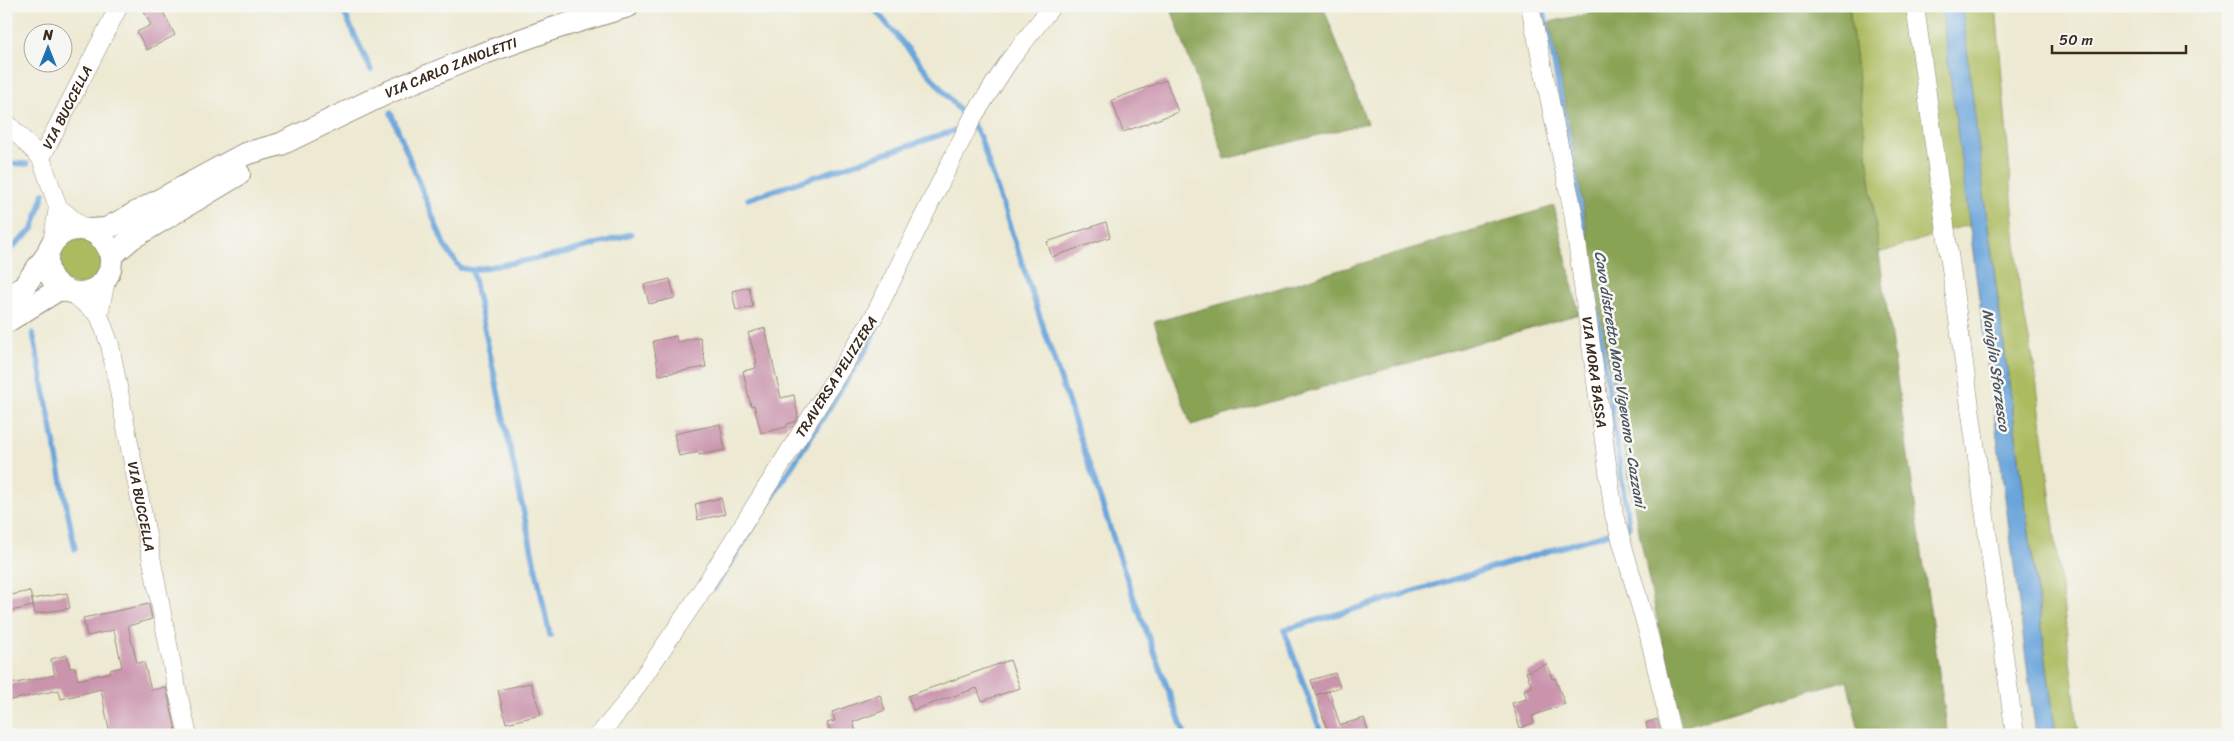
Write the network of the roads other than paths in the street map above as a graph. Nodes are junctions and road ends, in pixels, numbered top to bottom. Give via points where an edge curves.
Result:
1 (120, 6) edge
2 (628, 6) edge
3 (1052, 6) edge
4 (1530, 6) edge
5 (1915, 6) edge
6 (6, 122) edge
7 (281, 144) junction
8 (41, 158) junction
9 (58, 207) junction
10 (87, 230) junction
11 (50, 249) junction
12 (111, 256) junction
13 (106, 280) junction
14 (66, 291) junction
15 (6, 299) edge
16 (99, 315) junction
17 (6, 322) edge
18 (188, 735) edge
19 (599, 735) edge
20 (1672, 735) edge
21 (2015, 735) edge

1 - 8 street, VIA BUCCELLA
2 - 7 main road, VIA CARLO ZANOLETTI via 476,56 389,92
3 - 19 street, TRAVERSA PELIZZERA via 1008,61 973,117 873,318 697,598 624,706
4 - 20 street, VIA MORA BASSA via 1574,212 1597,398 1618,530 1649,636
5 - 21 street
6 - 8 street
7 - 10 main road, VIA CARLO ZANOLETTI via 245,154 106,229
7 - 12 main road, VIA CARLO ZANOLETTI via 251,167 132,238
8 - 9 street, VIA BUCCELLA
9 - 10 street
9 - 11 street
10 - 11 main road via 67,231
10 - 12 main road via 104,240
11 - 14 main road via 49,274
11 - 15 main road via 25,285
12 - 13 main road via 112,264
13 - 14 main road via 91,292
13 - 16 street, VIA BUCCELLA
14 - 16 street
14 - 17 main road
16 - 18 street, VIA BUCCELLA via 110,345

